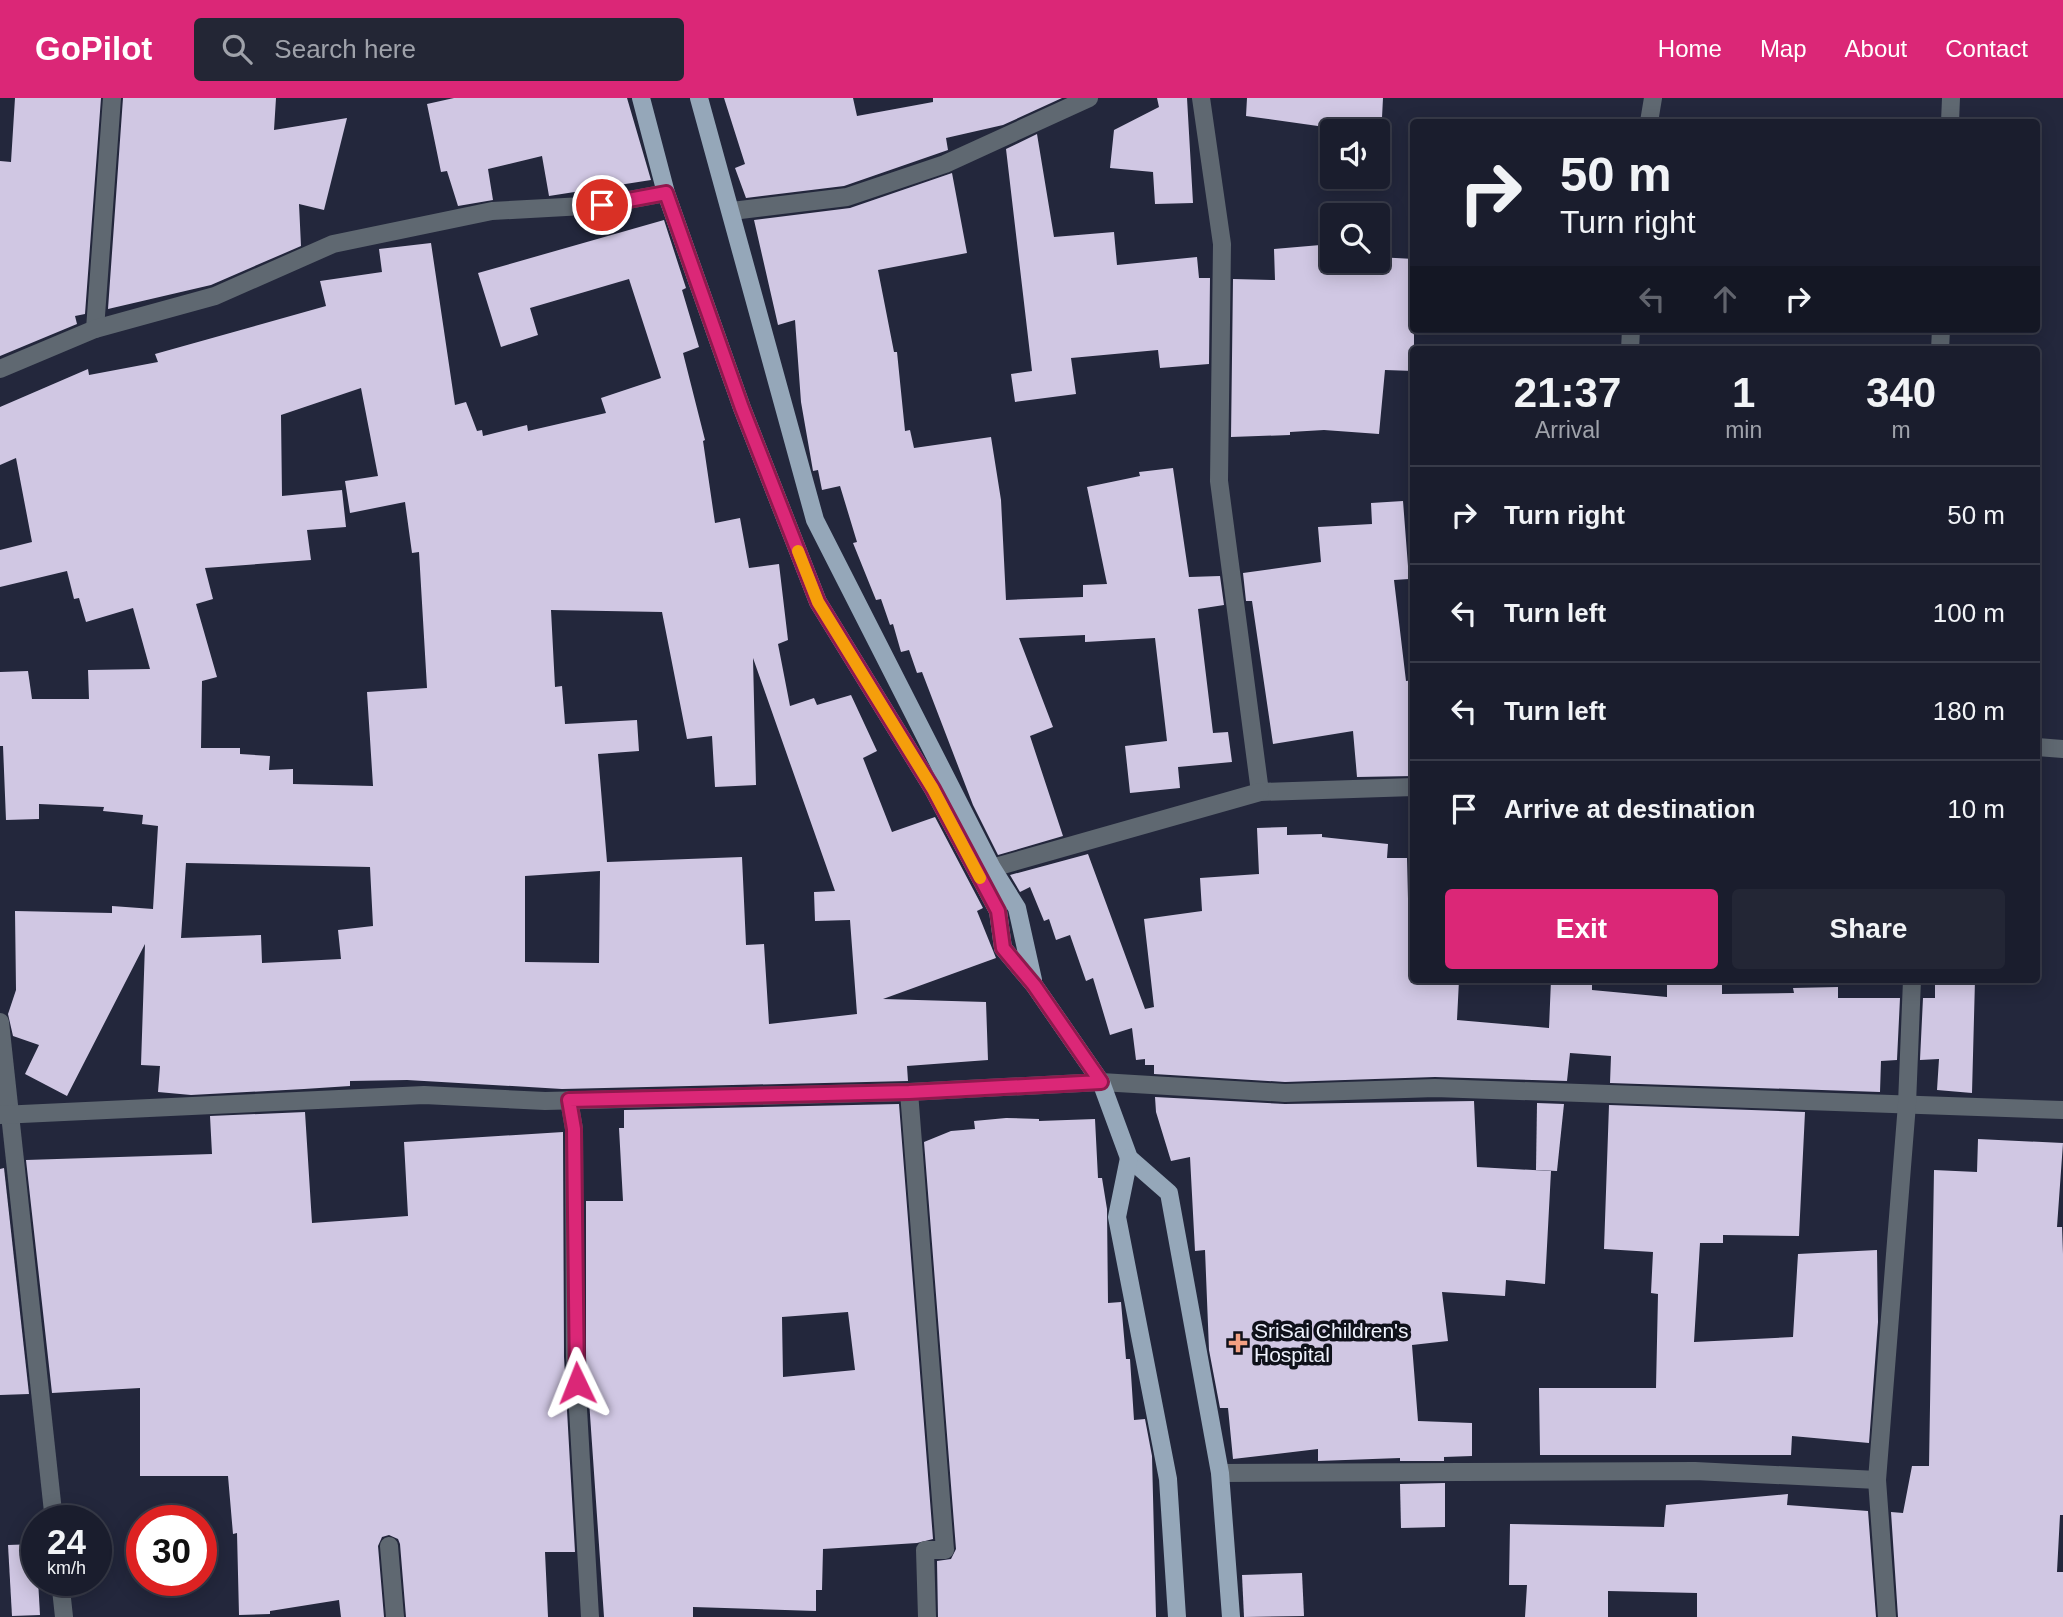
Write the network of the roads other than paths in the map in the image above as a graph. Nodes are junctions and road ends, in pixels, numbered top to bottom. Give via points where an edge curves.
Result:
1 (111, 98) edge
2 (641, 98) edge
3 (699, 98) edge
4 (1089, 98) edge
5 (1201, 98) edge
6 (1653, 98) edge
7 (1951, 98) edge
8 (1650, 119) edge
9 (1950, 119) edge
10 (666, 193) junction
11 (732, 211) junction
12 (94, 329) junction
13 (0, 369) edge
14 (2040, 747) edge
15 (2063, 749) edge
16 (1410, 787) edge
17 (1260, 792) junction
18 (992, 868) junction
19 (1912, 983) edge
20 (1034, 985) junction
21 (0, 1022) edge
22 (1101, 1082) junction
23 (909, 1092) junction
24 (569, 1100) junction
25 (1907, 1104) junction
26 (2063, 1110) edge
27 (6, 1114) edge
28 (1129, 1158) junction
29 (1220, 1473) junction
30 (1877, 1480) junction
31 (52, 1505) edge
32 (389, 1546) dead end
33 (62, 1596) edge
34 (64, 1617) edge
35 (395, 1617) edge
36 (590, 1617) edge
37 (927, 1617) edge
38 (1177, 1617) edge
39 (1231, 1617) edge
40 (1887, 1617) edge

1 - 12 street
2 - 10 main road
3 - 11 main road
4 - 11 street via 945,164 847,197
5 - 17 street via 1222,244 1219,481
6 - 8 street
7 - 9 street
10 - 12 street via 602,205 492,211 333,244 215,296
10 - 20 main road via 742,408 818,602 933,789 998,911 1003,948
11 - 18 main road via 815,520
12 - 13 street
14 - 15 street
16 - 17 street
17 - 18 street
18 - 20 main road via 1017,908
19 - 25 street
20 - 22 main road
21 - 27 street
22 - 23 street
22 - 25 street via 1285,1093 1435,1088
22 - 28 main road
23 - 24 street
23 - 37 street via 945,1550 925,1550
24 - 27 street via 424,1094
24 - 36 street via 574,1129 576,1357
25 - 26 street
25 - 30 street
27 - 31 street
28 - 29 main road via 1169,1193
28 - 38 main road via 1117,1217 1168,1479
29 - 30 street via 1695,1471
29 - 39 main road
30 - 40 street
32 - 35 street
33 - 34 street

